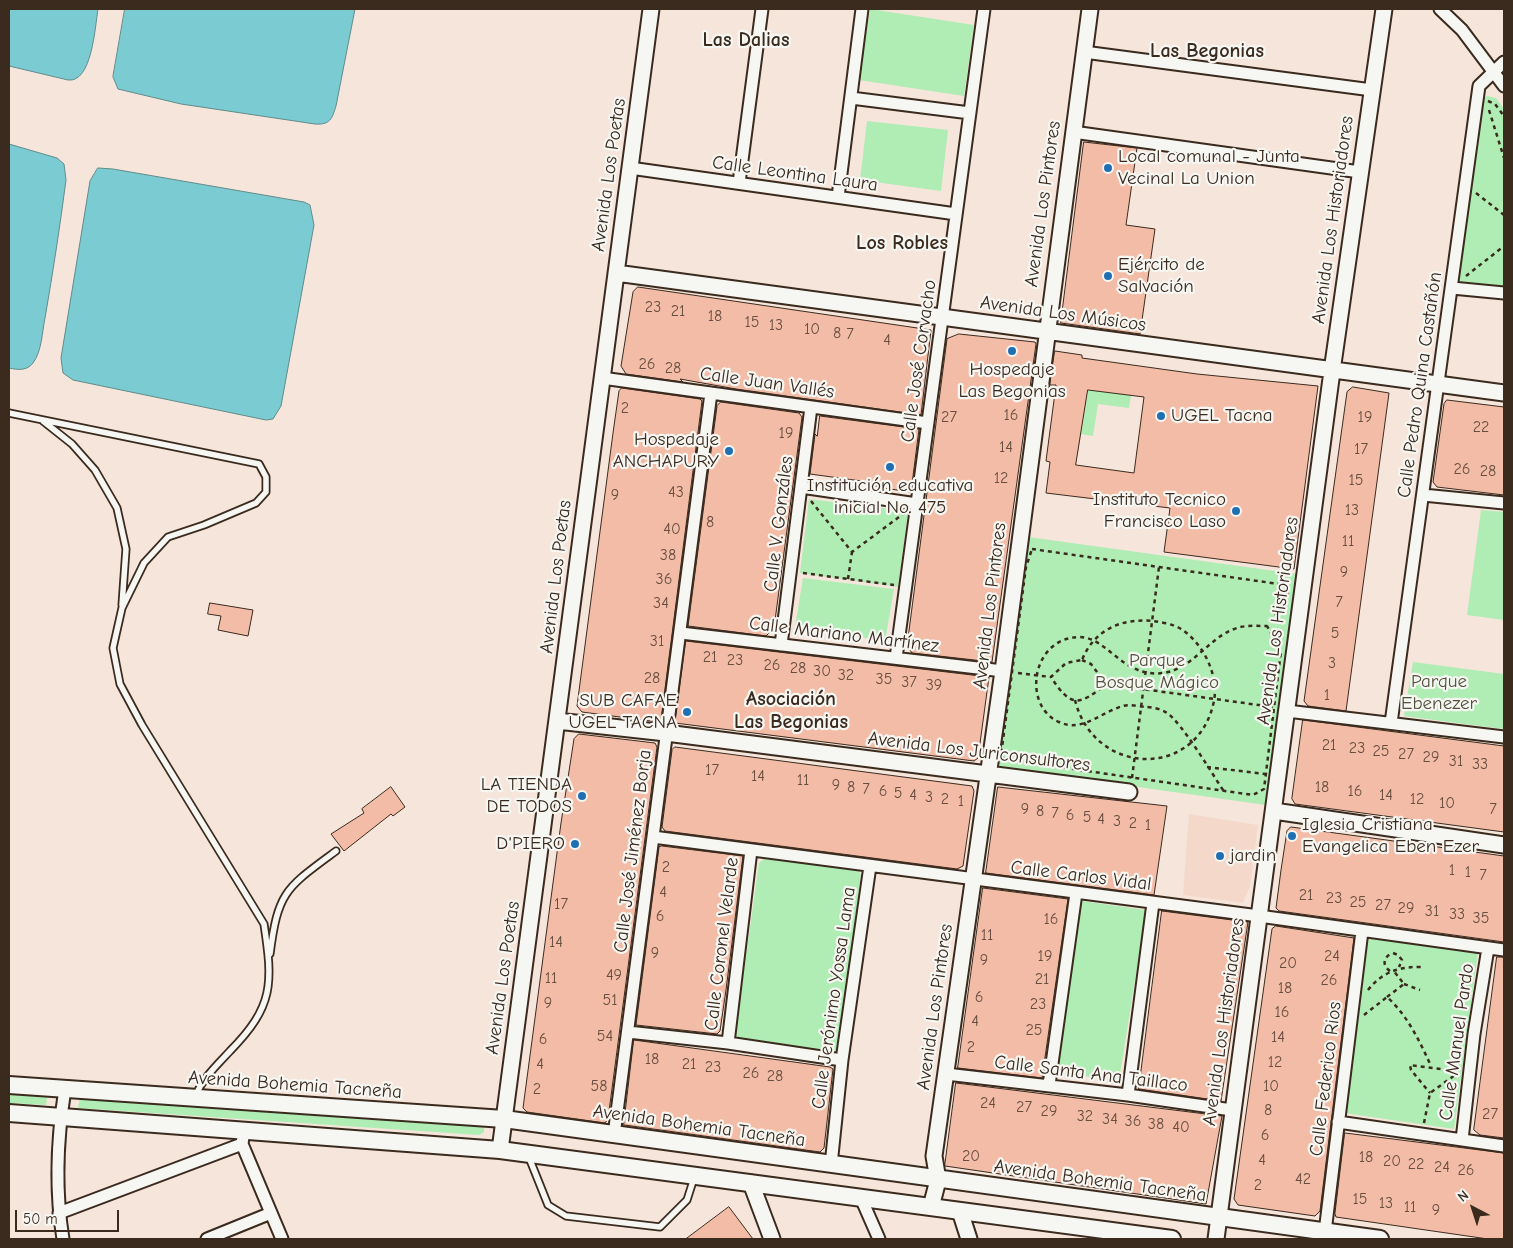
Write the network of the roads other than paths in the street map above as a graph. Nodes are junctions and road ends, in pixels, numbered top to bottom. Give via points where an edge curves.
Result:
1 (651, 9) edge
2 (762, 9) edge
3 (862, 9) edge
4 (984, 9) edge
5 (1090, 9) edge
6 (1384, 9) edge
7 (1440, 9) edge
8 (1084, 52) junction
9 (1504, 62) edge
10 (1493, 71) junction
11 (1504, 86) edge
12 (1372, 90) junction
13 (851, 98) junction
14 (970, 113) junction
15 (1073, 132) junction
16 (630, 168) junction
17 (1360, 172) junction
18 (739, 183) junction
19 (838, 197) junction
20 (956, 214) junction
21 (616, 273) junction
22 (1456, 284) junction
23 (1504, 293) edge
24 (942, 318) junction
25 (1046, 333) junction
26 (1332, 371) junction
27 (602, 378) junction
28 (1438, 384) junction
29 (711, 393) junction
30 (1504, 393) edge
31 (811, 407) junction
32 (9, 413) edge
33 (41, 420) junction
34 (928, 423) junction
35 (801, 487) junction
36 (1423, 494) junction
37 (1504, 503) edge
38 (917, 504) junction
39 (122, 608) junction
40 (681, 633) junction
41 (781, 645) junction
42 (896, 658) junction
43 (1007, 671) junction
44 (1280, 709) junction
45 (557, 721) junction
46 (1391, 723) junction
47 (666, 733) junction
48 (1504, 737) edge
49 (988, 773) junction
50 (1130, 785) road end
51 (1274, 811) junction
52 (653, 837) junction
53 (1504, 845) edge
54 (751, 850) junction
55 (336, 851) dead end
56 (870, 866) junction
57 (973, 879) junction
58 (1076, 894) junction
59 (1153, 903) junction
60 (1259, 916) junction
61 (1362, 931) junction
62 (1488, 948) junction
63 (1504, 950) edge
64 (269, 961) junction
65 (628, 1032) junction
66 (728, 1043) junction
67 (842, 1060) junction
68 (946, 1074) junction
69 (9, 1085) edge
70 (1049, 1085) junction
71 (65, 1089) junction
72 (1128, 1095) junction
73 (194, 1098) junction
74 (1232, 1110) junction
75 (9, 1113) edge
76 (61, 1116) junction
77 (504, 1119) junction
78 (1338, 1122) junction
79 (614, 1135) junction
80 (243, 1137) junction
81 (1462, 1140) junction
82 (1504, 1146) edge
83 (500, 1150) junction
84 (528, 1153) junction
85 (831, 1165) junction
86 (694, 1176) junction
87 (938, 1180) junction
88 (751, 1183) junction
89 (862, 1198) junction
90 (931, 1207) junction
91 (960, 1211) junction
92 (59, 1213) junction
93 (271, 1213) junction
94 (1218, 1217) junction
95 (1325, 1232) junction
96 (63, 1239) edge
97 (207, 1239) edge
98 (282, 1239) edge
99 (772, 1239) edge
100 (879, 1239) edge
101 (969, 1239) edge
102 (1172, 1239) edge
103 (1216, 1239) edge
104 (1380, 1239) edge

1 - 16 street, Avenida Los Poetas
2 - 18 street
3 - 13 street
4 - 14 street, Calle José Corvacho
5 - 8 street, Avenida Los Pintores
6 - 12 street, Avenida Los Historiadores
7 - 10 street via 1462,30
8 - 12 street
8 - 15 street, Avenida Los Pintores
9 - 10 street, Calle Pedro Quina Castañón
10 - 11 street
10 - 22 street, Calle Pedro Quina Castañón via 1479,86
12 - 17 street, Avenida Los Historiadores
13 - 14 street
13 - 19 street
14 - 20 street, Calle José Corvacho
15 - 17 street
15 - 25 street, Avenida Los Pintores
16 - 18 street, Calle Leontina Laura
16 - 21 street, Avenida Los Poetas
17 - 26 street, Avenida Los Historiadores
18 - 19 street, Calle Leontina Laura
19 - 20 street, Calle Leontina Laura
20 - 24 street, Calle José Corvacho
21 - 24 street, Avenida Los Músicos
21 - 27 street, Avenida Los Poetas
22 - 23 street
22 - 28 street, Calle Pedro Quina Castañón
24 - 25 street, Avenida Los Músicos
24 - 34 street, Calle José Corvacho
25 - 26 street, Avenida Los Músicos
25 - 43 street, Avenida Los Pintores
26 - 28 street, Avenida Los Músicos
26 - 44 street, Avenida Los Historiadores
27 - 29 street, Calle Juan Vallés
27 - 45 street, Avenida Los Poetas
28 - 30 street, Avenida Los Músicos
28 - 36 street, Calle Pedro Quina Castañón
29 - 31 street, Calle Juan Vallés
29 - 40 street, Calle José Jiménez Borja
31 - 34 street, Calle Juan Vallés
31 - 35 street, Calle V. Gonzáles
32 - 33 lane
33 - 39 lane via 72,444 95,470 117,508 126,549
33 - 39 lane via 259,464 266,476 266,492 256,503 168,537 144,563
34 - 38 street, Calle José Corvacho
35 - 38 street
35 - 41 street, Calle V. Gonzáles
36 - 37 street
36 - 46 street, Calle Pedro Quina Castañón
38 - 42 street, Calle José Corvacho
39 - 64 lane via 113,648 120,684 142,726 264,924
40 - 41 street, Calle Mariano Martínez
40 - 47 street, Calle José Jiménez Borja
41 - 42 street, Calle Mariano Martínez
42 - 43 street, Calle Mariano Martínez
43 - 49 street, Avenida Los Pintores
44 - 46 street
44 - 51 street, Avenida Los Historiadores
45 - 47 street, Avenida Los Juriconsultores
45 - 77 street, Avenida Los Poetas
46 - 48 street
47 - 49 street, Avenida Los Juriconsultores
47 - 52 street, Calle José Jiménez Borja
49 - 50 street, Avenida Los Juriconsultores
49 - 57 street, Avenida Los Pintores
51 - 53 street
51 - 60 street, Avenida Los Historiadores
52 - 54 street, Calle Carlos Vidal
52 - 65 street, Calle José Jiménez Borja
54 - 56 street, Calle Carlos Vidal
54 - 66 street, Calle Coronel Velarde
55 - 64 lane via 296,880 282,898 274,921
56 - 57 street, Calle Carlos Vidal
56 - 67 street, Calle Jerónimo Yossa Lama
57 - 58 street, Calle Carlos Vidal
57 - 68 street, Avenida Los Pintores
58 - 59 street, Calle Carlos Vidal
58 - 70 street
59 - 60 street, Calle Carlos Vidal
59 - 72 street
60 - 61 street, Calle Carlos Vidal
60 - 74 street, Avenida Los Historiadores
61 - 62 street, Calle Carlos Vidal
61 - 78 street, Calle Federico Rios
62 - 63 street, Calle Carlos Vidal
62 - 81 street, Calle Manuel Pardo
64 - 73 lane via 267,996 256,1022 206,1074
65 - 66 street
65 - 79 street, Calle José Jiménez Borja
66 - 67 street
67 - 85 street, Calle Jerónimo Yossa Lama
68 - 70 street, Calle Santa Ana Taillaco
68 - 87 street, Avenida Los Pintores via 934,1156
69 - 71 main road, Avenida Bohemia Tacneña
70 - 72 street, Calle Santa Ana Taillaco
71 - 73 main road, Avenida Bohemia Tacneña
71 - 76 street
72 - 74 street, Calle Santa Ana Taillaco
73 - 77 main road, Avenida Bohemia Tacneña
74 - 94 street, Avenida Los Historiadores
75 - 76 main road
76 - 80 main road
76 - 92 street
77 - 79 main road, Avenida Bohemia Tacneña
77 - 83 street, Avenida Los Poetas
78 - 81 street
78 - 95 street, Calle Federico Rios
79 - 85 main road, Avenida Bohemia Tacneña
80 - 83 main road
80 - 92 street
80 - 93 street
81 - 82 street
83 - 84 main road
84 - 86 main road
84 - 86 lane via 548,1205 566,1216 660,1227 687,1200
85 - 87 main road, Avenida Bohemia Tacneña
86 - 88 main road
87 - 90 street, Avenida Los Pintores
87 - 94 main road, Avenida Bohemia Tacneña
88 - 89 main road
88 - 99 street
89 - 90 main road
89 - 100 street
90 - 91 main road
91 - 101 street
91 - 102 main road
92 - 96 street
93 - 97 street
93 - 98 street
94 - 95 main road, Avenida Bohemia Tacneña
94 - 103 street, Avenida Los Historiadores
95 - 104 main road, Avenida Bohemia Tacneña

